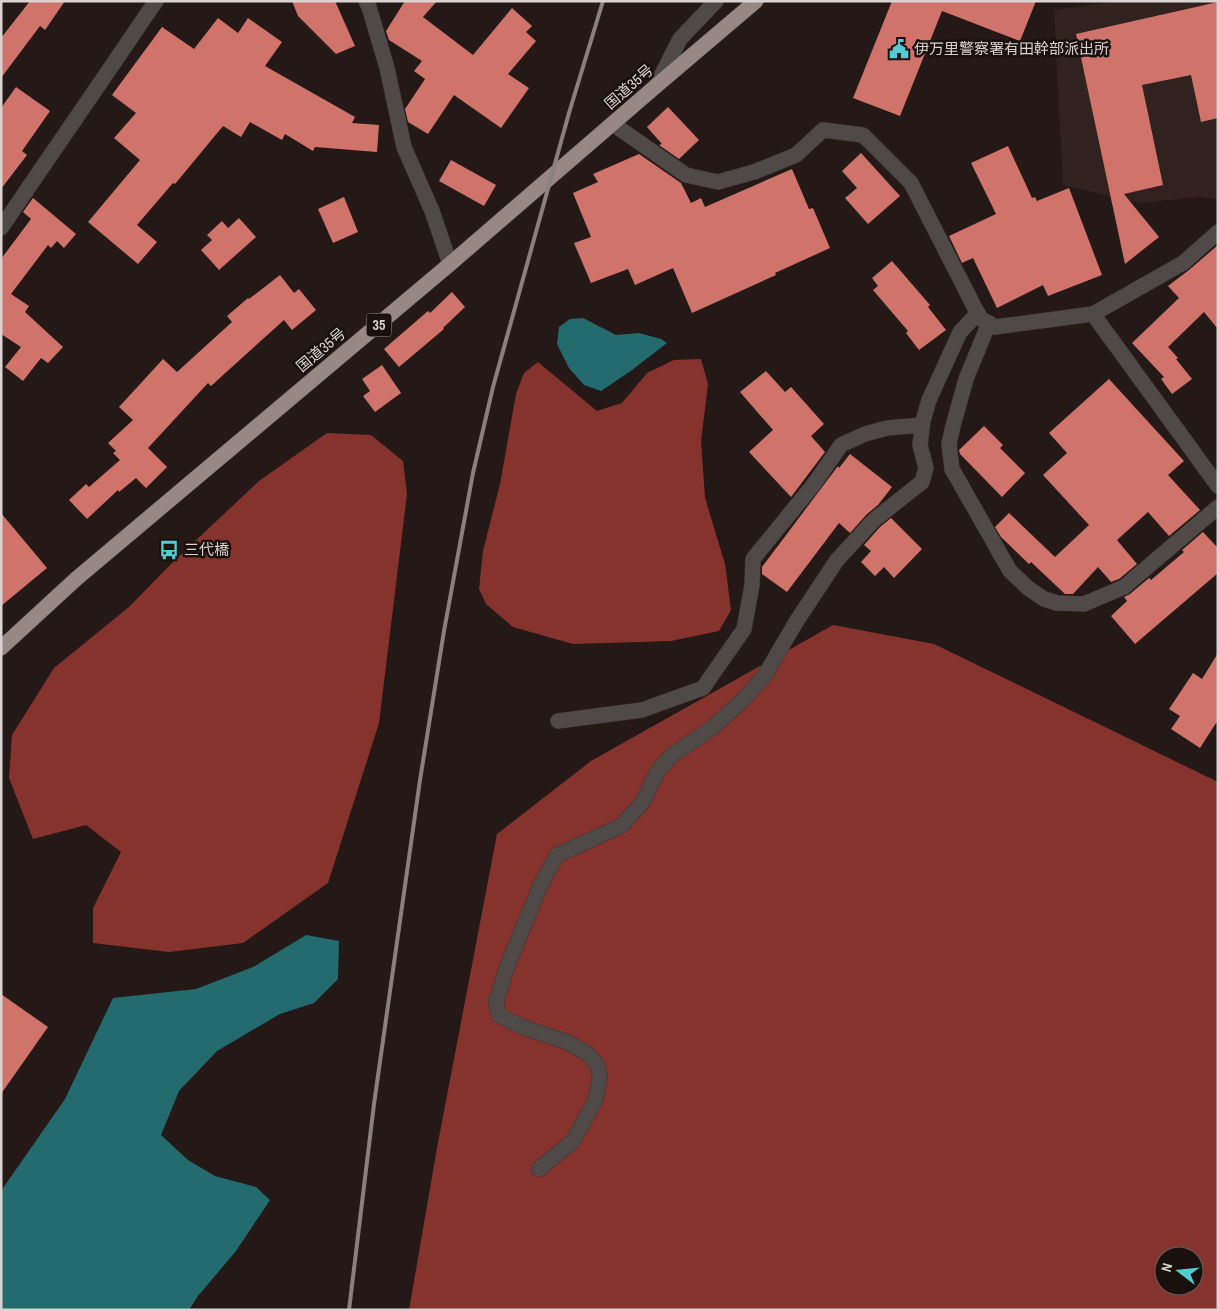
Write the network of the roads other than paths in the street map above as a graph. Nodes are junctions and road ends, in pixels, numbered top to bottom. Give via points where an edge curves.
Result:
1 (156, 1) edge
2 (366, 1) edge
3 (716, 1) edge
4 (756, 1) edge
5 (656, 86) junction
6 (613, 124) junction
7 (1, 228) edge
8 (1218, 232) edge
9 (450, 264) junction
10 (1093, 314) junction
11 (984, 318) junction
12 (922, 425) junction
13 (1218, 486) edge
14 (1218, 508) edge
15 (1, 648) edge
16 (558, 721) dead end
17 (539, 1169) dead end

1 - 7 street
2 - 9 street via 387,68 404,147 432,211
3 - 5 street via 680,39
4 - 5 highway, 国道35号 / 35
5 - 6 highway, 国道35号 / 35
6 - 9 highway, 国道35号 / 35
6 - 11 street via 686,175 718,182 796,155 823,130 863,135 911,183
8 - 10 street via 1183,263
9 - 15 highway, 国道35号 / 35 via 76,579
10 - 11 street via 995,327
10 - 13 street
11 - 12 street via 960,332 929,400
11 - 14 street via 949,444 949,456 952,469 1010,571 1028,588 1057,603 1084,604 1124,587
12 - 16 street via 887,428 841,445 753,559 744,629 703,688 642,710
12 - 17 street via 920,445 926,468 922,482 874,520 837,560 765,676 712,728 671,756 657,772 643,802 621,826 557,855 541,884 507,967 496,1002 499,1015 588,1054 597,1065 600,1077 594,1101 574,1141

